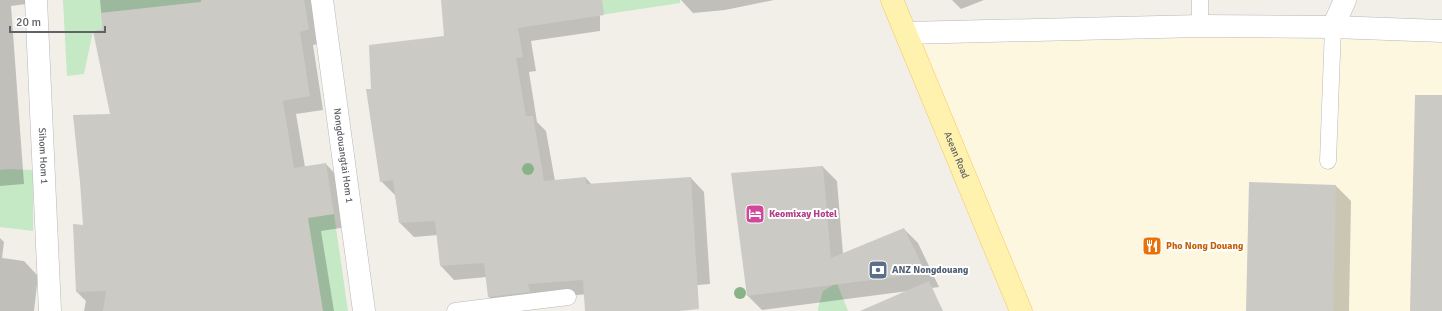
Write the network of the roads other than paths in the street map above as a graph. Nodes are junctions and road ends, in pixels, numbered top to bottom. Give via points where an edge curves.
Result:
1 (36, 0) edge
2 (322, 0) edge
3 (892, 0) edge
4 (1200, 0) edge
5 (1344, 0) edge
6 (1200, 26) junction
7 (1333, 27) junction
8 (1442, 30) edge
9 (907, 33) junction
10 (1328, 161) dead end
11 (568, 297) dead end
12 (50, 311) edge
13 (364, 311) edge
14 (455, 311) edge
15 (1021, 311) edge

1 - 12 street, Sihom Hom 1
2 - 13 street, Nongdouangtai Hom 1
3 - 9 main road, Asean Road
4 - 6 lane
5 - 7 street
6 - 7 street
6 - 9 street
7 - 8 street
7 - 10 lane
9 - 15 main road, Asean Road
11 - 14 lane

